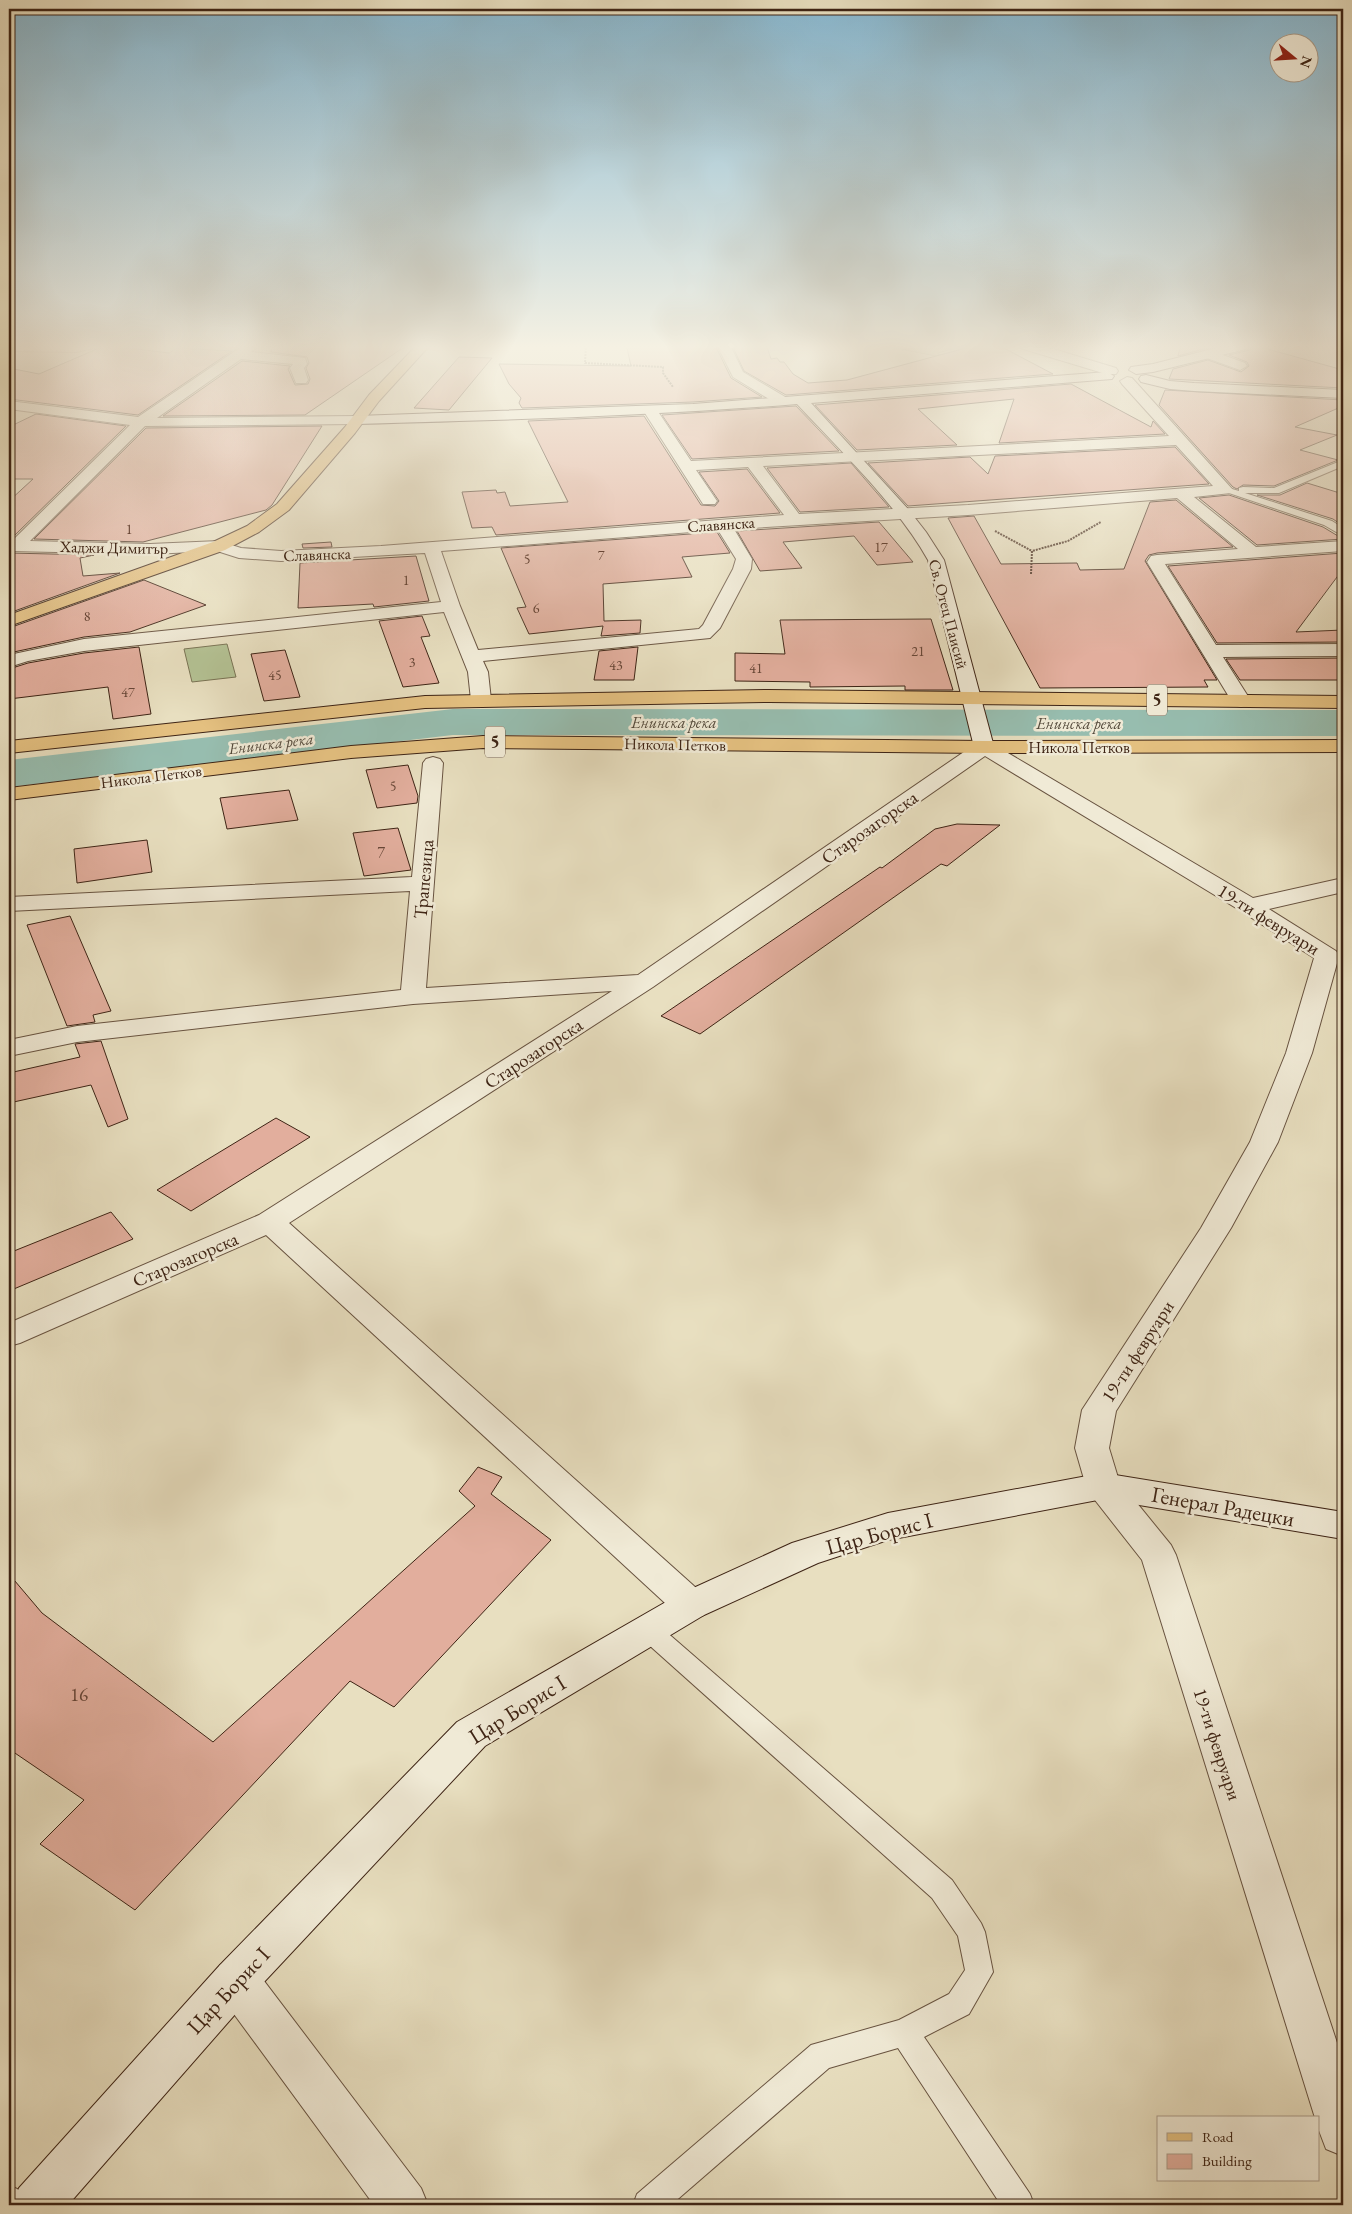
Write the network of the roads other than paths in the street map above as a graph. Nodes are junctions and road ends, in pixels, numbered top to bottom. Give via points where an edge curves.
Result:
1 (114, 448) edge
2 (333, 448) edge
3 (675, 448) edge
4 (847, 448) edge
5 (1030, 448) edge
6 (1187, 448) edge
7 (856, 458) junction
8 (753, 463) junction
9 (1343, 463) edge
10 (686, 466) junction
11 (1225, 490) junction
12 (1181, 494) junction
13 (709, 501) dead end
14 (903, 513) junction
15 (795, 519) junction
16 (723, 524) junction
17 (1343, 533) edge
18 (12, 546) edge
19 (219, 546) junction
20 (1343, 546) edge
21 (431, 547) junction
22 (1254, 554) junction
23 (451, 606) junction
24 (9, 611) edge
25 (9, 621) edge
26 (1210, 650) junction
27 (1343, 650) edge
28 (472, 656) junction
29 (9, 661) edge
30 (481, 700) junction
31 (1241, 701) junction
32 (972, 702) junction
33 (1343, 702) edge
34 (983, 742) junction
35 (1343, 746) edge
36 (9, 747) edge
37 (433, 763) dead end
38 (9, 794) edge
39 (422, 883) junction
40 (1343, 885) edge
41 (9, 904) edge
42 (1249, 906) junction
43 (1335, 957) edge
44 (644, 982) junction
45 (413, 996) junction
46 (9, 1048) edge
47 (270, 1222) junction
48 (9, 1335) edge
49 (1103, 1486) junction
50 (1343, 1526) edge
51 (691, 1605) junction
52 (648, 1630) junction
53 (236, 1980) junction
54 (904, 2032) junction
55 (1342, 2125) edge
56 (9, 2200) edge
57 (16, 2205) edge
58 (36, 2205) edge
59 (404, 2205) edge
60 (648, 2205) edge
61 (1019, 2205) edge

1 - 18 street
2 - 19 main road via 282,508 253,529
3 - 10 street
4 - 7 street, Св. Отец Паисий
5 - 7 street
6 - 11 street
7 - 8 street
7 - 14 street, Св. Отец Паисий
8 - 10 street
8 - 15 street
9 - 11 lane via 1275,490
10 - 13 street
11 - 12 street, Славянска
11 - 17 lane via 1328,523
12 - 14 street, Славянска
12 - 22 street
14 - 15 street, Славянска
14 - 32 street, Св. Отец Паисий via 936,560
15 - 16 street, Славянска
16 - 21 street, Славянска
16 - 28 street via 744,559 711,628 704,634
18 - 19 street, Хаджи Димитър via 150,549
19 - 21 street, Славянска via 239,553 281,556
19 - 24 main road via 144,565
19 - 25 main road
20 - 22 street
21 - 23 street
22 - 26 street via 1154,562
23 - 28 street
23 - 29 street via 84,645
26 - 27 street
26 - 31 street
28 - 30 street via 478,672
30 - 32 main road, 5 via 625,697
30 - 36 main road, 5 via 424,702
31 - 32 main road, 5
31 - 33 main road, 5
32 - 34 street
34 - 35 main road, Никола Петков / 5
34 - 38 main road, Никола Петков / 5 via 483,742 351,752
34 - 42 street, 19-ти февруари
34 - 44 street, Старозагорска
37 - 39 street, Трапезица
39 - 41 street
39 - 45 street, Трапезица
40 - 42 street
42 - 43 street, 19-ти февруари
43 - 49 street, 19-ти февруари via 1264,1142 1216,1228 1099,1410 1092,1448
44 - 45 street
44 - 47 street, Старозагорска
45 - 46 street via 77,1034
47 - 48 street, Старозагорска
47 - 51 street
49 - 50 street, Генерал Радецки
49 - 51 street, Цар Борис I via 888,1526 805,1553
49 - 55 street, 19-ти февруари via 1158,1555
51 - 52 street, Цар Борис I
52 - 53 street, Цар Борис I via 471,1734
52 - 54 lane via 942,1889 971,1932 979,1972 959,2004
53 - 58 street, Цар Борис I
53 - 59 street
54 - 60 lane via 821,2055
54 - 61 lane
56 - 57 lane

